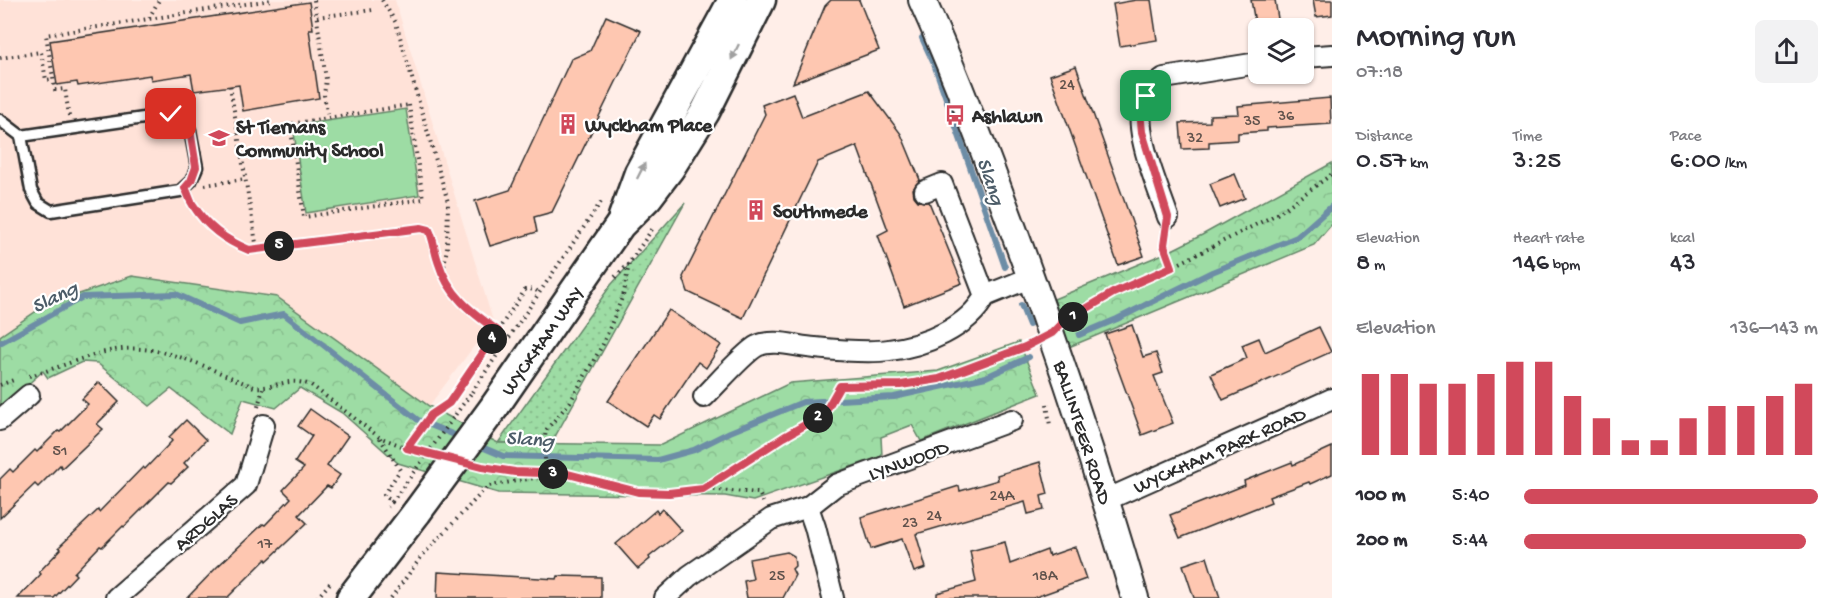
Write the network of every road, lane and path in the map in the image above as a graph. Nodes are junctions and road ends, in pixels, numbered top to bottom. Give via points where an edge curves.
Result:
1 (159, 0) edge
2 (271, 0) edge
3 (314, 0) edge
4 (382, 0) edge
5 (733, 0) edge
6 (761, 0) edge
7 (926, 5) edge
8 (373, 10) dead end
9 (316, 18) junction
10 (149, 19) junction
11 (1332, 55) edge
12 (1314, 56) edge
13 (0, 58) edge
14 (1248, 65) edge
15 (53, 79) junction
16 (230, 86) dead end
17 (328, 118) junction
18 (0, 120) edge
19 (70, 129) junction
20 (21, 136) junction
21 (1332, 174) edge
22 (245, 179) junction
23 (185, 188) junction
24 (925, 191) dead end
25 (190, 202) junction
26 (1168, 217) joint
27 (620, 225) junction
28 (653, 228) dead end
29 (257, 249) junction
30 (1172, 267) junction
31 (443, 274) junction
32 (1032, 278) junction
33 (985, 296) junction
34 (498, 331) junction
35 (1054, 341) junction
36 (0, 385) edge
37 (29, 395) dead end
38 (704, 397) dead end
39 (484, 399) junction
40 (1332, 399) edge
41 (1047, 404) dead end
42 (0, 420) edge
43 (1012, 420) dead end
44 (264, 425) dead end
45 (1050, 426) dead end
46 (379, 437) junction
47 (407, 448) junction
48 (439, 456) dead end
49 (471, 464) dead end
50 (546, 473) junction
51 (703, 489) junction
52 (1106, 500) junction
53 (763, 502) dead end
54 (405, 507) junction
55 (808, 507) junction
56 (116, 598) edge
57 (351, 598) edge
58 (391, 598) edge
59 (664, 598) edge
60 (833, 598) edge
61 (1135, 598) edge

1 - 10 path
2 - 10 path
3 - 9 path
4 - 31 path via 396,23 447,202
27 -> 5 main road, WYCKHAM WAY via 639,173
6 -> 27 main road, WYCKHAM WAY via 694,131 648,197
7 - 32 street, BALLINTEER ROAD
8 - 9 path
9 - 17 path
10 - 15 path via 46,35
11 - 12 street
13 - 15 path via 41,52 46,80
14 - 26 street via 1164,78 1146,96 1140,111 1142,132
15 - 19 path via 55,90 65,89
16 - 22 path
17 - 17 path via 409,105 423,199 304,217 290,123
18 - 20 lane
19 - 20 lane
19 - 23 lane via 171,114 182,119 190,130 196,167
20 - 23 lane via 31,190 38,203 51,211
21 - 30 path via 1277,214
22 - 25 path via 204,185
22 - 29 path
23 - 25 path
24 - 33 street via 942,184
25 - 29 path via 205,223 228,241 249,250
26 - 30 path via 1164,245
27 - 39 main road, WYCKHAM WAY
28 - 50 path via 629,263 624,293 603,344 570,402 546,430
29 - 31 path via 421,228 429,230 434,239
30 - 35 path via 1113,293 1062,323
31 - 34 path via 466,308
32 - 33 street
32 - 35 street, BALLINTEER ROAD
33 - 38 street via 965,320 927,341 888,351 768,343 755,347
34 - 39 path via 525,290 540,293
34 - 47 path via 449,403 431,415
35 - 51 path via 1025,347 939,379 901,385 840,386 824,414
35 - 52 street, BALLINTEER ROAD
36 - 46 path via 101,353 138,348 166,352 254,387 298,380 311,385
37 - 42 street
39 - 54 main road, WYCKHAM WAY, bridge
39 - 54 path, bridge
40 - 52 street, WYCKHAM PARK ROAD
41 - 45 path
43 - 55 street, LYNWOOD via 836,485
44 - 56 street, ARDGLAS via 246,485
46 - 47 path
46 - 54 path via 400,470 384,495
47 - 48 path
49 - 50 path
50 - 51 path via 568,474 638,492
50 - 58 path via 488,486 422,556
51 - 53 path via 759,493
52 - 61 street, BALLINTEER ROAD
54 - 57 main road, WYCKHAM WAY
55 - 59 street, LYNWOOD via 771,519
55 - 60 street

